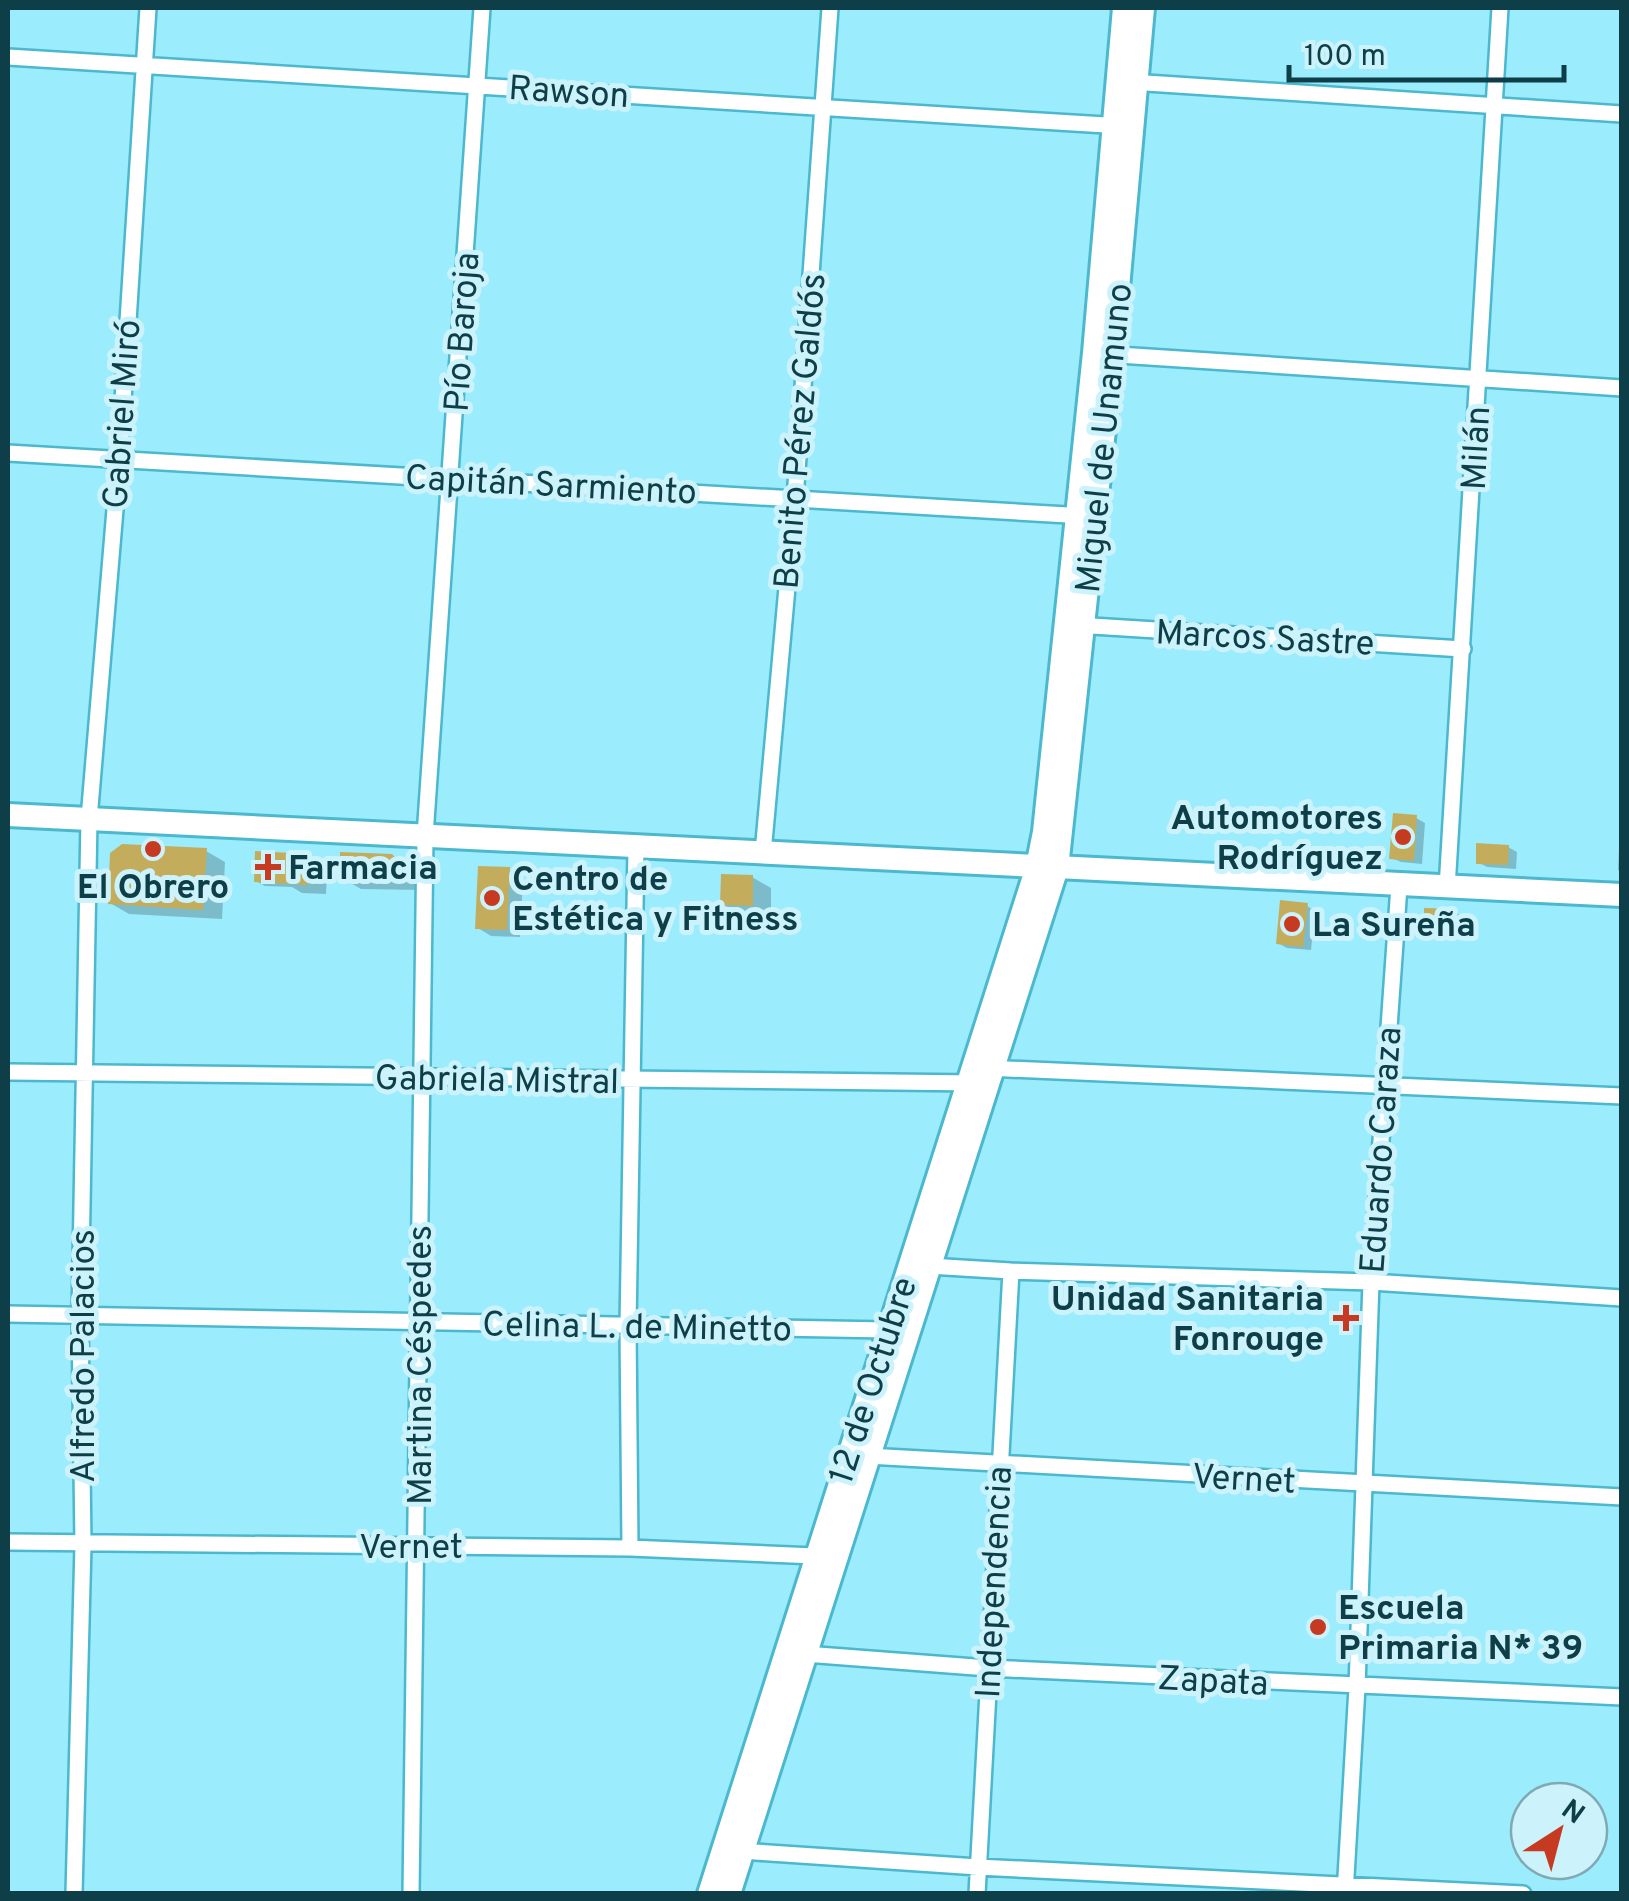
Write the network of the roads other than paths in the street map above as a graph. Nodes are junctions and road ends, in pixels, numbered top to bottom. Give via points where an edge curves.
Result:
1 (148, 8) edge
2 (482, 8) edge
3 (830, 8) edge
4 (1124, 8) edge
5 (1143, 8) edge
6 (1500, 8) edge
7 (8, 57) edge
8 (144, 67) junction
9 (1126, 81) junction
10 (477, 85) junction
11 (1495, 105) junction
12 (824, 108) junction
13 (1622, 114) edge
14 (1122, 126) junction
15 (1103, 354) junction
16 (1479, 381) junction
17 (1622, 388) edge
18 (8, 453) edge
19 (119, 462) junction
20 (451, 477) junction
21 (795, 499) junction
22 (1086, 516) junction
23 (1076, 625) junction
24 (1463, 649) junction
25 (8, 815) edge
26 (90, 819) junction
27 (425, 836) junction
28 (636, 847) junction
29 (763, 853) junction
30 (1047, 867) junction
31 (1399, 886) junction
32 (1447, 888) junction
33 (1622, 895) edge
34 (8, 1072) edge
35 (85, 1074) junction
36 (980, 1076) junction
37 (424, 1078) junction
38 (634, 1081) junction
39 (1384, 1085) junction
40 (1622, 1096) edge
41 (921, 1261) junction
42 (1011, 1271) junction
43 (1372, 1282) junction
44 (1622, 1298) edge
45 (8, 1314) edge
46 (80, 1316) junction
47 (417, 1322) junction
48 (628, 1326) junction
49 (896, 1334) junction
50 (867, 1456) junction
51 (1000, 1463) junction
52 (1366, 1485) junction
53 (1622, 1497) edge
54 (8, 1542) edge
55 (83, 1545) junction
56 (418, 1546) junction
57 (630, 1548) junction
58 (815, 1556) junction
59 (805, 1654) junction
60 (988, 1668) junction
61 (1357, 1687) junction
62 (1622, 1698) edge
63 (735, 1845) junction
64 (978, 1867) junction
65 (1346, 1888) edge
66 (74, 1894) edge
67 (411, 1894) edge
68 (709, 1894) edge
69 (729, 1894) edge
70 (976, 1894) edge
71 (1523, 1894) edge

1 - 8 street, Gabriel Miró
2 - 10 street, Pío Baroja
3 - 12 street, Benito Pérez Galdós
4 - 9 street, Miguel de Unamuno
5 - 9 street, Miguel de Unamuno
6 - 11 street, Milán
7 - 8 street, Rawson
8 - 10 street, Rawson
8 - 19 street, Gabriel Miró
9 - 11 street
9 - 14 street, Miguel de Unamuno
10 - 12 street, Rawson
10 - 20 street, Pío Baroja
11 - 13 street
11 - 16 street, Milán
12 - 14 street, Rawson
12 - 21 street, Benito Pérez Galdós
14 - 15 street, Miguel de Unamuno
15 - 16 street
15 - 22 street, Miguel de Unamuno
16 - 17 street
16 - 24 street, Milán
18 - 19 street, Capitán Sarmiento
19 - 20 street, Capitán Sarmiento
19 - 26 street, Gabriel Miró
20 - 21 street, Capitán Sarmiento
20 - 27 street, Pío Baroja
21 - 22 street, Capitán Sarmiento
21 - 29 street, Benito Pérez Galdós
22 - 23 street, Miguel de Unamuno
23 - 24 street, Marcos Sastre
23 - 30 street, Miguel de Unamuno via 1044,832
24 - 32 street, Milán
25 - 26 street
26 - 27 street
26 - 35 street, Alfredo Palacios
27 - 28 street
27 - 37 street, Martina Céspedes
28 - 29 street
28 - 38 street
29 - 30 street
30 - 31 street
30 - 36 street, 12 de Octubre
31 - 32 street
31 - 39 street, Eduardo Caraza
32 - 33 street
34 - 35 street, Gabriela Mistral
35 - 37 street, Gabriela Mistral
35 - 46 street, Alfredo Palacios
36 - 38 street, Gabriela Mistral
36 - 39 street, Gabriela Mistral
36 - 41 street, 12 de Octubre
37 - 38 street, Gabriela Mistral
37 - 47 street, Martina Céspedes
38 - 48 street
39 - 40 street, Gabriela Mistral
39 - 43 street, Eduardo Caraza
41 - 42 street
41 - 49 street, 12 de Octubre
42 - 43 street
42 - 51 street, Independencia
43 - 44 street
43 - 52 street, Eduardo Caraza
45 - 46 street, Celina L. de Minetto
46 - 47 street, Celina L. de Minetto
46 - 55 street, Alfredo Palacios
47 - 48 street, Celina L. de Minetto
47 - 56 street, Martina Céspedes
48 - 49 street, Celina L. de Minetto
48 - 57 street
49 - 50 street, 12 de Octubre
49 - 58 street, 12 de Octubre
50 - 51 street, Vernet
50 - 59 street, 12 de Octubre
51 - 52 street, Vernet
51 - 60 street, Independencia
52 - 53 street, Vernet
52 - 61 street, Eduardo Caraza
54 - 55 street, Vernet
55 - 56 street, Vernet
55 - 66 street, Alfredo Palacios
56 - 57 street, Vernet
56 - 67 street, Martina Céspedes
57 - 58 street, Vernet
58 - 63 street, 12 de Octubre
59 - 60 street, Zapata
59 - 63 street, 12 de Octubre
60 - 61 street, Zapata
60 - 64 street, Independencia
61 - 62 street, Zapata
61 - 65 street, Eduardo Caraza
63 - 64 street
63 - 68 street, 12 de Octubre
63 - 69 street, 12 de Octubre
64 - 65 street
64 - 70 street, Independencia
65 - 71 street

